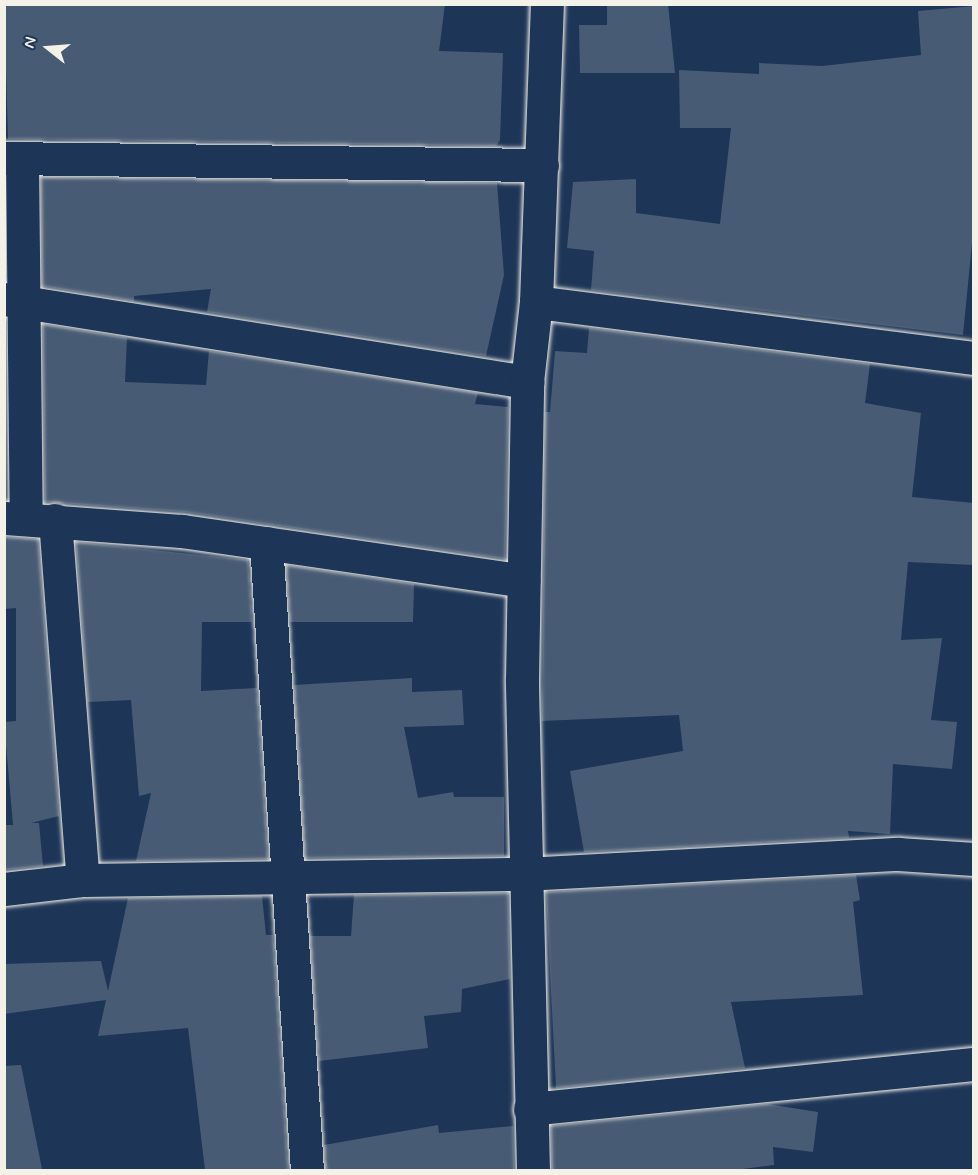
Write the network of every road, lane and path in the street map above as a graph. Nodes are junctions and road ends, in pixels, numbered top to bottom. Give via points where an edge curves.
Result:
1 (547, 4) edge
2 (13, 158) edge
3 (542, 165) junction
4 (12, 301) edge
5 (536, 302) junction
6 (974, 358) edge
7 (527, 382) junction
8 (29, 519) edge
9 (266, 543) junction
10 (523, 581) junction
11 (974, 859) edge
12 (524, 874) junction
13 (284, 875) junction
14 (83, 880) junction
15 (4, 888) edge
16 (974, 1064) edge
17 (530, 1109) junction
18 (307, 1170) edge
19 (533, 1170) edge

1 - 3 street
2 - 3 street
2 - 4 street
3 - 5 street
4 - 7 street
4 - 8 street
5 - 6 street
5 - 7 street
7 - 10 street
8 - 9 street
8 - 14 street
9 - 10 street
9 - 13 street
10 - 12 street
11 - 12 street via 898,854
12 - 13 street
12 - 17 street
13 - 14 street
13 - 18 street
14 - 15 street
16 - 17 street
17 - 19 street

